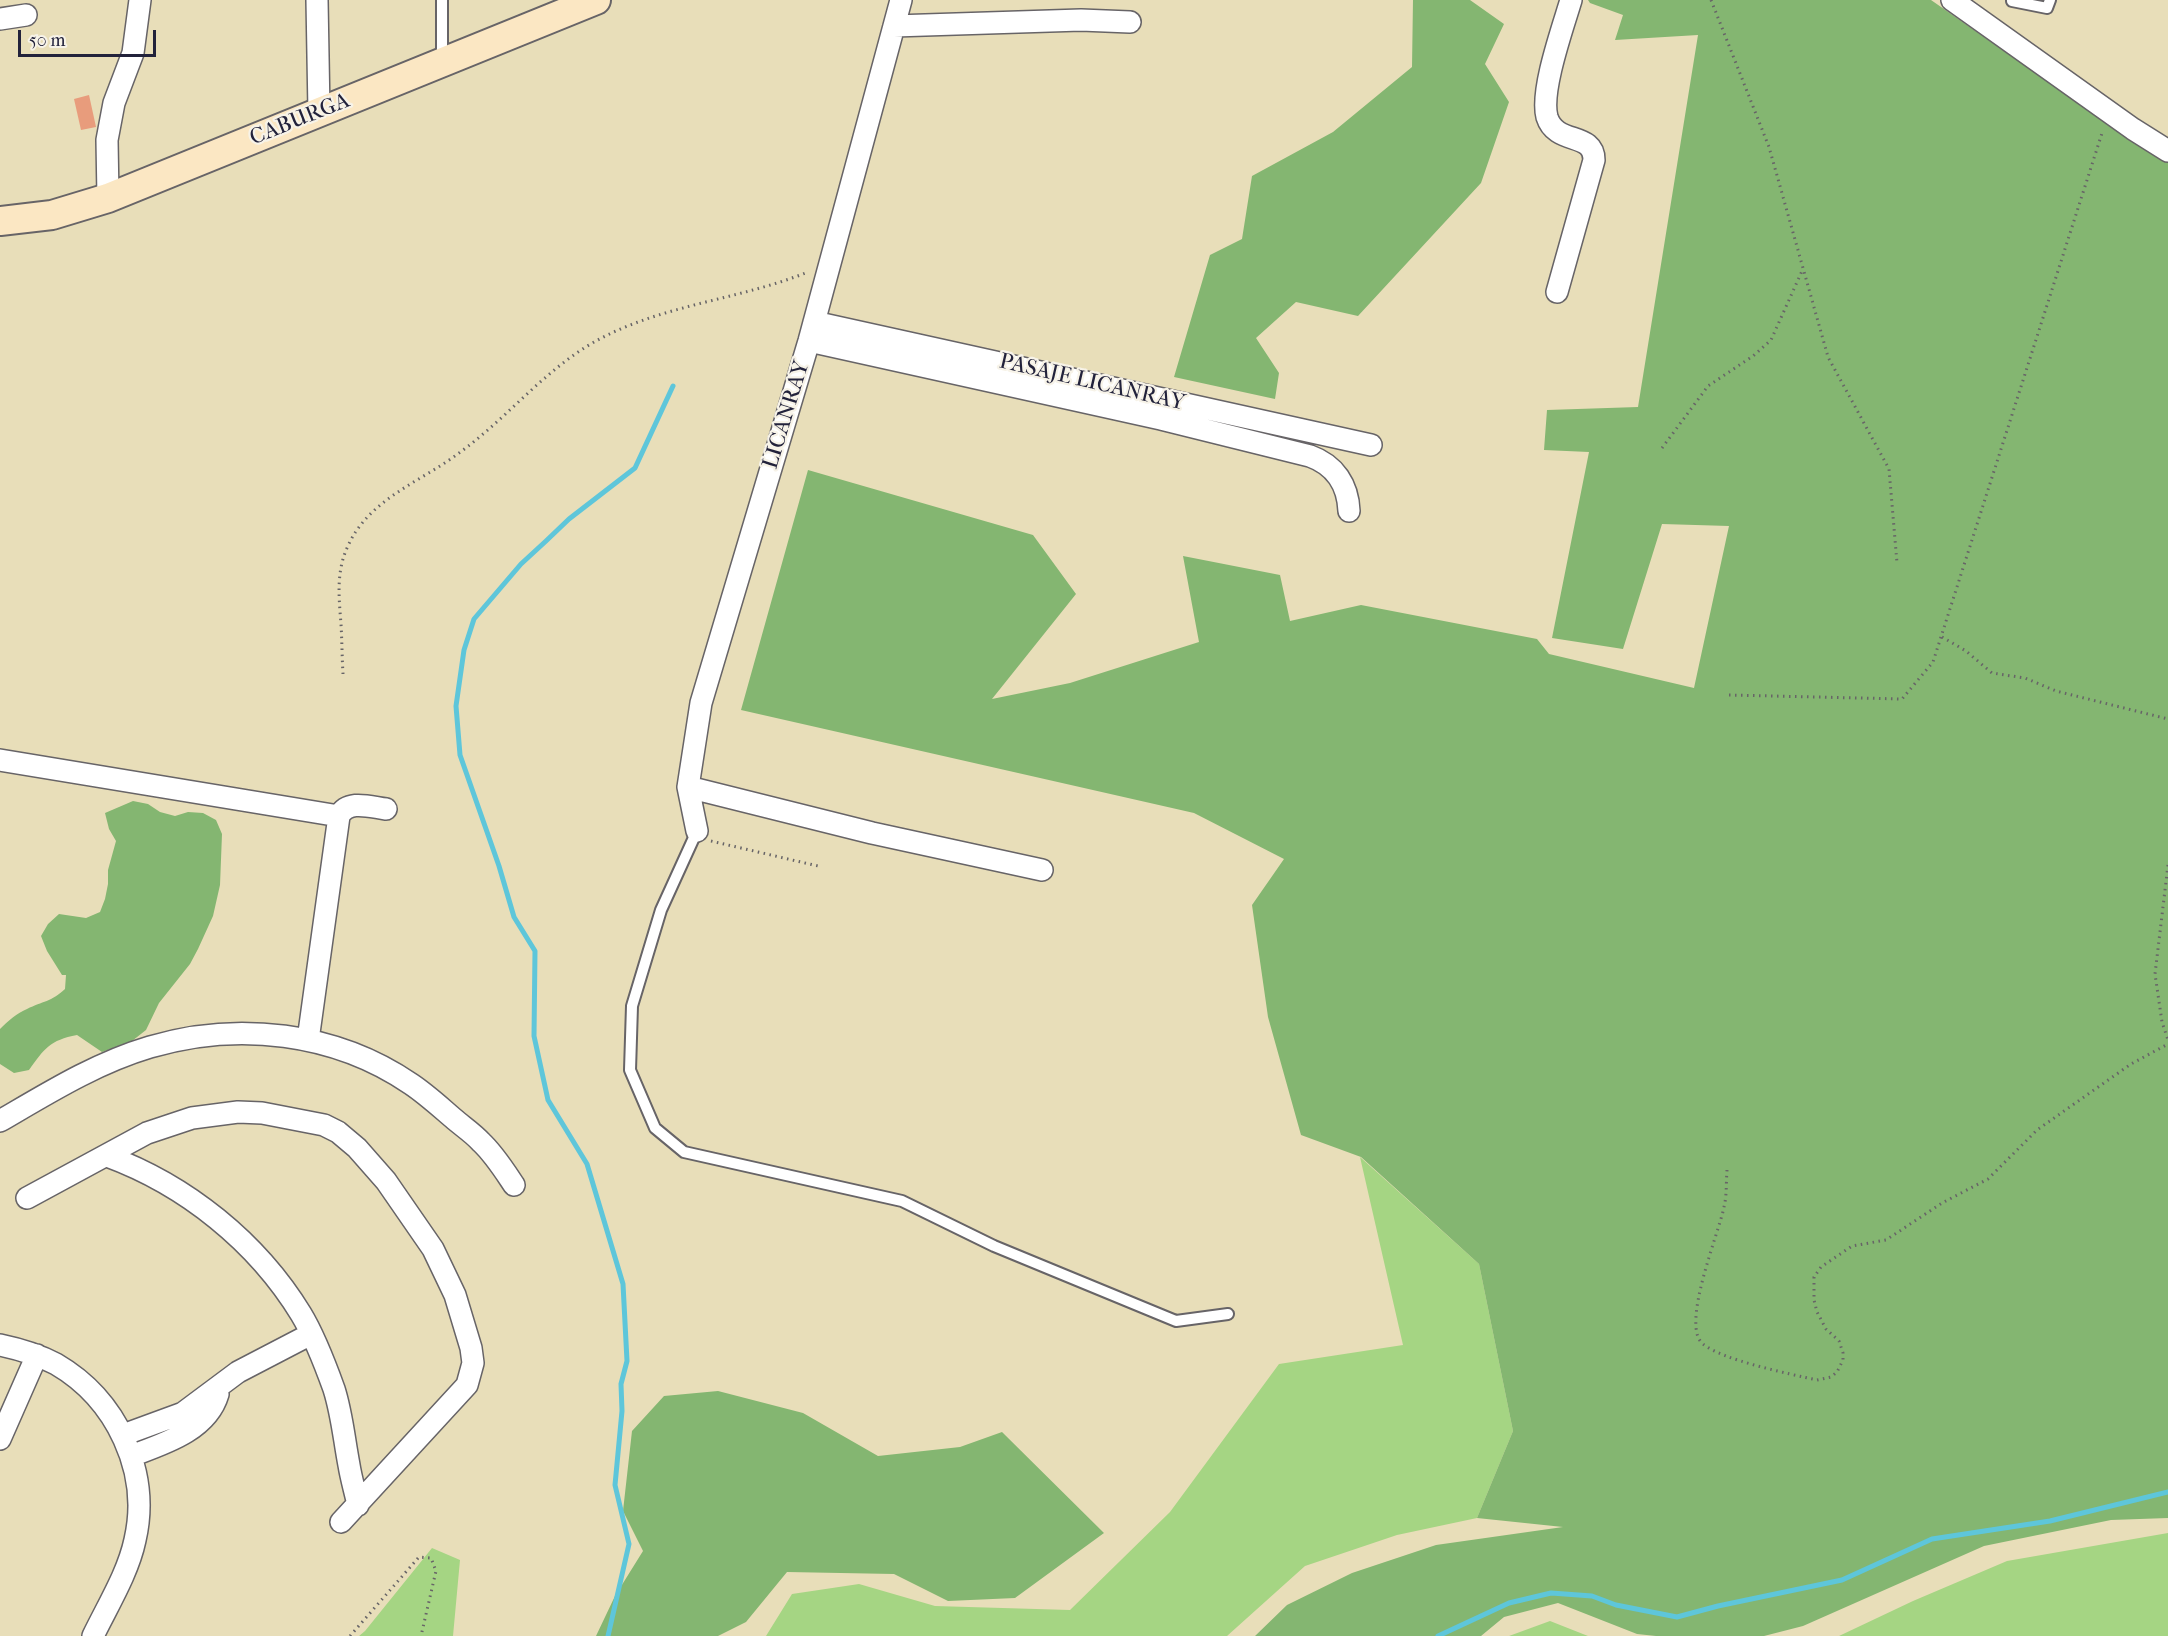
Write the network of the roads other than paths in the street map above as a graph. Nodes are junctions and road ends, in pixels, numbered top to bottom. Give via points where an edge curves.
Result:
1 (140, 0) edge
2 (317, 0) edge
3 (442, 0) edge
4 (901, 0) edge
5 (1571, 0) edge
6 (1952, 0) edge
7 (2049, 0) edge
8 (2012, 1) edge
9 (587, 2) edge
10 (26, 15) dead end
11 (0, 20) edge
12 (1130, 22) dead end
13 (894, 26) junction
14 (442, 63) junction
15 (319, 112) junction
16 (2168, 151) edge
17 (108, 198) junction
18 (0, 221) edge
19 (1557, 292) dead end
20 (812, 332) junction
21 (1371, 445) dead end
22 (1349, 511) dead end
23 (0, 760) edge
24 (688, 787) junction
25 (386, 809) dead end
26 (339, 816) junction
27 (698, 831) joint
28 (1042, 870) dead end
29 (308, 1040) junction
30 (0, 1121) edge
31 (107, 1156) junction
32 (514, 1185) dead end
33 (27, 1198) dead end
34 (1228, 1314) dead end
35 (305, 1337) junction
36 (0, 1345) edge
37 (37, 1355) junction
38 (221, 1385) junction
39 (123, 1435) junction
40 (0, 1439) edge
41 (131, 1456) junction
42 (358, 1505) junction
43 (341, 1522) dead end
44 (93, 1636) edge

1 - 17 street via 133,53 114,103 107,140
2 - 15 street
3 - 14 lane
4 - 13 street, LICANRAY
5 - 19 street via 1549,78 1547,116 1558,133 1589,145 1594,160
6 - 16 street
7 - 8 lane via 2047,8
9 - 14 street, CABURGA
10 - 11 street
12 - 13 street
13 - 20 street, LICANRAY
14 - 15 street, CABURGA
15 - 17 street, CABURGA
17 - 18 street, CABURGA via 52,215
20 - 21 street, PASAJE LICANRAY
20 - 22 street via 1310,456 1325,463 1341,479
20 - 24 street, LICANRAY via 701,703
23 - 26 street
24 - 27 street, LICANRAY
24 - 28 street
25 - 26 street via 353,805
26 - 29 street
27 - 34 lane via 660,910 632,1006 630,1070 655,1128 684,1152 902,1201 994,1246 1176,1321
29 - 30 street via 232,1033 150,1047 93,1068
29 - 32 street via 361,1057 410,1083 481,1141
31 - 33 street
31 - 35 street via 129,1176 213,1228 266,1285
31 - 42 street via 169,1124 215,1114 262,1113 324,1125 338,1132 386,1181 433,1249 455,1295 473,1364 467,1385
35 - 38 street
35 - 42 street via 324,1400 341,1486
36 - 37 street
37 - 39 street via 87,1387
37 - 40 street
38 - 39 street via 183,1413
38 - 41 street via 215,1404 184,1434
39 - 41 street
41 - 44 street via 139,1498 135,1541
42 - 43 street

